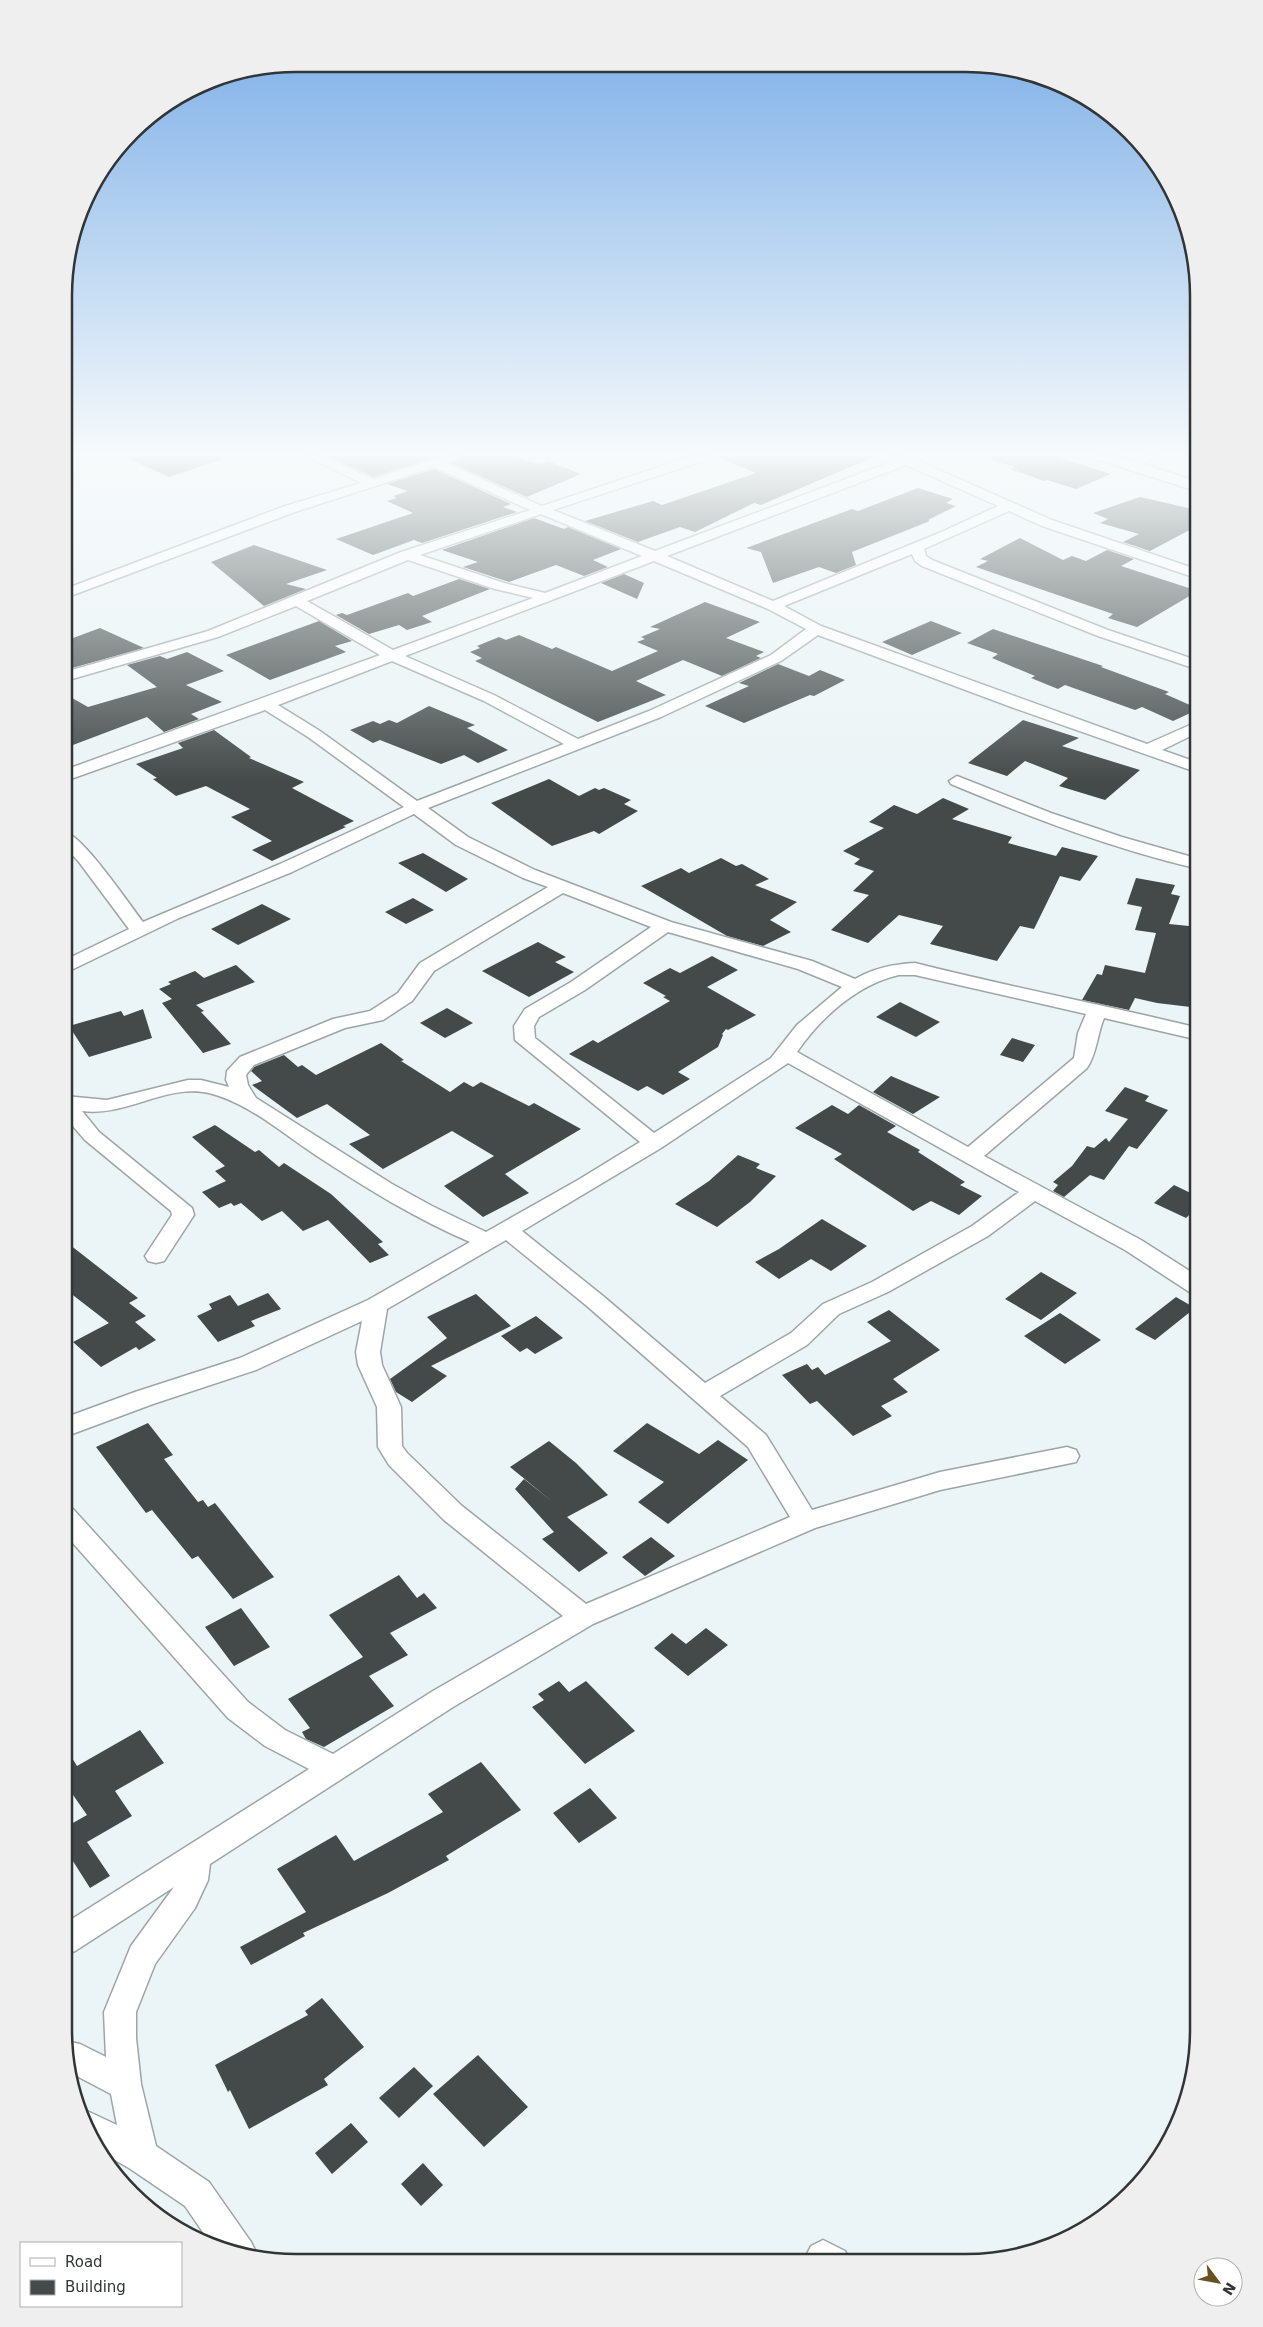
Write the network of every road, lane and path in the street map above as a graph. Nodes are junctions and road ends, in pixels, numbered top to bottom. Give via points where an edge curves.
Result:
1 (144, 565) edge
2 (383, 565) edge
3 (435, 565) edge
4 (630, 565) edge
5 (673, 565) edge
6 (873, 565) edge
7 (932, 565) edge
8 (1168, 565) edge
9 (1190, 572) edge
10 (72, 591) edge
11 (545, 598) junction
12 (296, 600) junction
13 (773, 606) junction
14 (816, 629) junction
15 (392, 656) junction
16 (1190, 663) edge
17 (72, 675) edge
18 (266, 704) junction
19 (1190, 730) edge
20 (576, 744) junction
21 (1148, 750) junction
22 (1190, 765) edge
23 (72, 773) edge
24 (957, 781) dead end
25 (414, 808) junction
26 (72, 844) edge
27 (1190, 862) edge
28 (561, 887) junction
29 (665, 926) junction
30 (140, 930) junction
31 (72, 964) edge
32 (857, 986) junction
33 (1097, 1010) junction
34 (1190, 1032) edge
35 (786, 1054) junction
36 (248, 1102) junction
37 (72, 1104) edge
38 (72, 1112) edge
39 (654, 1142) junction
40 (970, 1157) junction
41 (1035, 1192) junction
42 (497, 1236) junction
43 (156, 1256) dead end
44 (1190, 1282) edge
45 (376, 1305) junction
46 (702, 1396) junction
47 (72, 1425) edge
48 (1067, 1456) dead end
49 (806, 1521) junction
50 (72, 1525) edge
51 (583, 1617) junction
52 (335, 1769) junction
53 (196, 1858) junction
54 (72, 1937) edge
55 (74, 2058) edge
56 (125, 2084) junction
57 (97, 2132) edge
58 (141, 2156) junction
59 (233, 2246) edge

1 - 10 street
2 - 12 street
3 - 11 street
4 - 11 street
5 - 13 street
6 - 13 street
7 - 16 street via 1103,634
8 - 9 street
11 - 15 street
12 - 15 street
12 - 17 street via 190,642
13 - 14 street
14 - 20 street via 776,658 655,714
14 - 21 street
15 - 18 street
15 - 20 street via 489,698
18 - 23 street
18 - 25 street via 314,734
19 - 21 street
20 - 25 street
21 - 22 street
24 - 27 street via 1045,817
25 - 28 street via 462,841
25 - 30 street via 286,868
26 - 30 street
28 - 29 street
28 - 36 street via 427,967 405,997 376,1016 340,1023 247,1060 235,1072
29 - 32 street via 805,965
29 - 39 street via 578,986 532,1013 524,1026 525,1040
30 - 31 street
32 - 33 street via 899,967
32 - 35 street via 803,1030
33 - 34 street
33 - 40 street via 1080,1064
35 - 39 street
35 - 40 street
36 - 37 street via 198,1086 163,1091 112,1105
36 - 42 street via 384,1190 441,1222
38 - 43 street via 92,1136 181,1208 183,1215
39 - 42 street
40 - 41 street
41 - 44 street via 1133,1245
41 - 46 street via 980,1231 880,1287 832,1309 799,1339
42 - 45 street
42 - 46 street via 595,1301
45 - 47 street via 248,1364
45 - 51 street via 368,1352 370,1365 389,1407 390,1447 398,1459 454,1514
46 - 49 street via 757,1442
48 - 49 street via 940,1481
49 - 51 street
50 - 52 street via 238,1710 275,1738
51 - 52 street via 443,1699
52 - 53 street
53 - 54 street
53 - 56 street via 193,1880 184,1898 142,1956 120,2012
55 - 56 street
56 - 58 street
57 - 58 street
58 - 59 street via 197,2194

